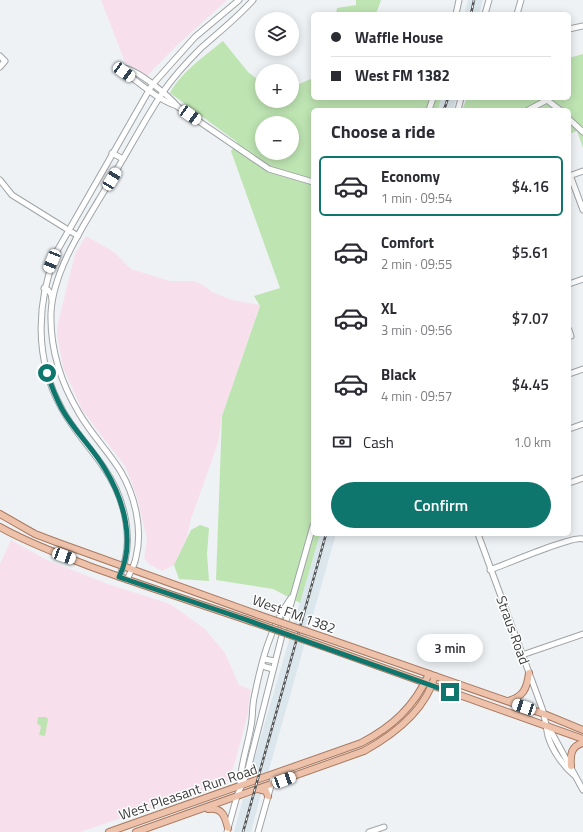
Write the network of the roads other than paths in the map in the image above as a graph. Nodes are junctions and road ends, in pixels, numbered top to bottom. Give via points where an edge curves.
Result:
1 (239, 0) edge
2 (253, 0) edge
3 (459, 0) edge
4 (489, 0) edge
5 (521, 0) edge
6 (456, 12) edge
7 (486, 12) edge
8 (518, 12) edge
9 (583, 26) edge
10 (571, 29) edge
11 (0, 56) edge
12 (0, 67) edge
13 (152, 85) junction
14 (149, 90) junction
15 (161, 95) junction
16 (547, 100) edge
17 (547, 100) edge
18 (532, 108) edge
19 (557, 108) edge
20 (571, 121) edge
21 (583, 132) edge
22 (112, 153) junction
23 (123, 159) junction
24 (583, 170) edge
25 (571, 176) edge
26 (571, 179) edge
27 (0, 180) edge
28 (311, 181) edge
29 (583, 210) edge
30 (69, 231) junction
31 (78, 236) junction
32 (583, 279) edge
33 (571, 282) edge
34 (44, 288) junction
35 (51, 311) junction
36 (56, 360) junction
37 (45, 363) junction
38 (583, 369) edge
39 (571, 373) edge
40 (583, 424) edge
41 (571, 428) edge
42 (583, 478) edge
43 (571, 482) edge
44 (0, 514) edge
45 (0, 527) edge
46 (311, 533) edge
47 (479, 536) edge
48 (583, 539) edge
49 (124, 567) junction
50 (132, 570) junction
51 (490, 570) junction
52 (119, 577) junction
53 (127, 580) junction
54 (293, 596) junction
55 (583, 634) edge
56 (522, 655) junction
57 (264, 658) junction
58 (275, 661) junction
59 (262, 666) junction
60 (273, 670) junction
61 (529, 673) junction
62 (432, 675) junction
63 (425, 683) junction
64 (432, 686) junction
65 (508, 701) junction
66 (544, 714) junction
67 (547, 725) junction
68 (583, 730) edge
69 (583, 739) edge
70 (583, 743) edge
71 (571, 766) junction
72 (274, 775) junction
73 (574, 775) junction
74 (272, 784) junction
75 (240, 786) junction
76 (255, 789) junction
77 (583, 790) edge
78 (237, 796) junction
79 (268, 796) junction
80 (175, 818) junction
81 (384, 826) dead end
82 (227, 830) edge
83 (109, 832) edge
84 (136, 832) edge
85 (258, 832) edge
86 (369, 832) edge

1 - 13 street via 195,37
2 - 15 street via 238,17 200,49 177,73
3 - 6 street
4 - 7 street
5 - 8 street
9 - 10 street
11 - 12 street via 5,61
13 - 14 street
13 - 14 street via 127,68 122,68
13 - 15 street
14 - 15 street
14 - 22 street
15 - 23 street
15 - 28 street via 269,169
16 - 19 street
17 - 18 street
20 - 21 street
22 - 23 street
22 - 30 street
23 - 31 street
24 - 25 street
26 - 29 street
27 - 30 street via 12,195
30 - 31 street
30 - 34 street via 57,251
31 - 35 street via 63,268
32 - 33 street
34 - 35 street via 51,294
34 - 37 street via 40,313
35 - 36 street
36 - 37 street
36 - 50 street via 79,414 122,473 130,493 137,518 138,534 136,559
37 - 49 street via 62,409 106,469 123,509 128,538
38 - 39 street
40 - 41 street
42 - 43 street
44 - 49 main road, West FM 1382 via 35,534
45 - 52 main road, West FM 1382 via 44,548
46 - 54 street
47 - 51 street, Straus Road
48 - 51 street via 580,537 564,542
49 - 50 main road, West FM 1382
49 - 52 street
50 - 53 street
50 - 62 main road, West FM 1382, bridge
51 - 56 street, Straus Road
52 - 53 main road, West FM 1382
53 - 63 main road, West FM 1382, bridge
54 - 57 street via 280,614
54 - 58 street
55 - 56 street
56 - 61 street, Straus Road
57 - 58 street
57 - 59 street
58 - 60 street
59 - 60 street
59 - 75 street
60 - 75 street via 247,773
61 - 65 main road via 528,685 523,694
61 - 66 street, Straus Road
62 - 63 main road, West Pleasant Run Road
62 - 64 main road, West Pleasant Run Road
62 - 65 main road, West FM 1382
63 - 64 main road, West FM 1382
63 - 72 main road, West Pleasant Run Road via 408,709 381,733 361,743
64 - 67 main road, West FM 1382
64 - 74 main road, West Pleasant Run Road via 407,721 386,739 364,751
65 - 66 main road, West FM 1382
66 - 67 street, Straus Road
66 - 68 main road, West FM 1382
67 - 69 main road, West FM 1382
67 - 71 street
67 - 73 street via 548,736 555,752
70 - 71 main road via 572,750
71 - 73 street
72 - 74 street
72 - 75 main road, West Pleasant Run Road
73 - 77 street
74 - 76 main road, West Pleasant Run Road
74 - 79 street
75 - 78 street
75 - 83 main road, West Pleasant Run Road
76 - 78 main road, West Pleasant Run Road
76 - 79 main road via 262,789
78 - 80 main road, West Pleasant Run Road
78 - 82 street
79 - 85 street
80 - 82 main road via 218,809 225,816
80 - 84 main road, West Pleasant Run Road
81 - 86 street

